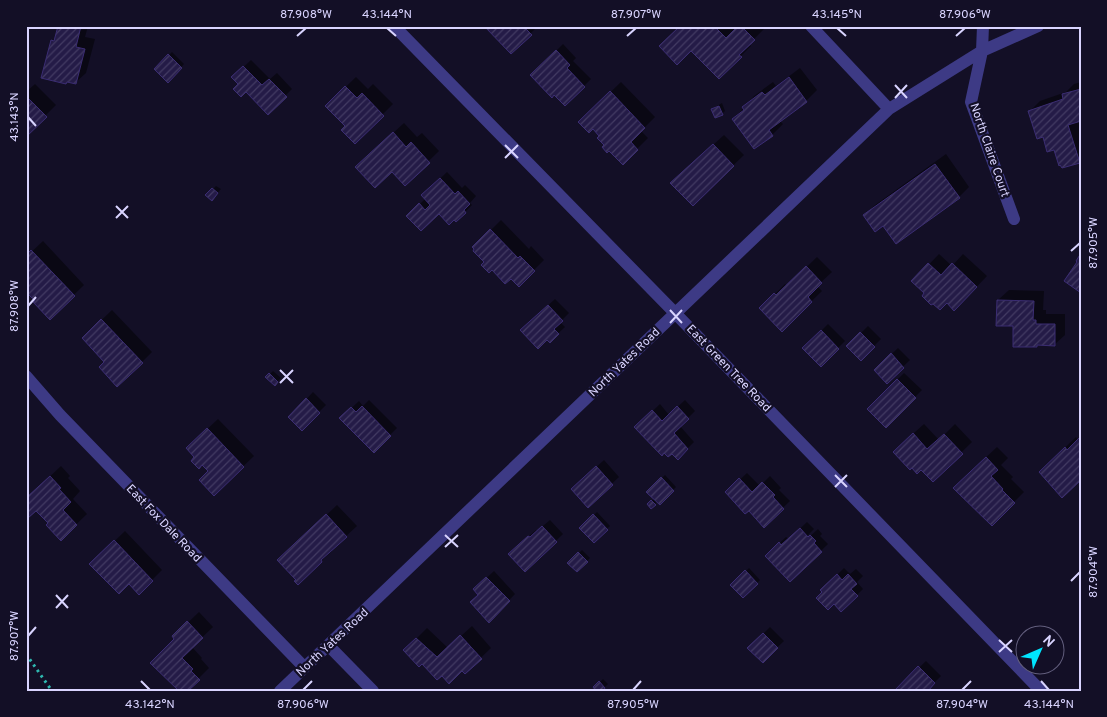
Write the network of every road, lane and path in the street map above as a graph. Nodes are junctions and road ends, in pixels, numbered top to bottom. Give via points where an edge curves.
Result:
1 (394, 26) edge
2 (811, 26) edge
3 (982, 26) edge
4 (1038, 26) edge
5 (982, 51) junction
6 (889, 110) junction
7 (1014, 219) dead end
8 (676, 313) junction
9 (26, 376) edge
10 (328, 645) junction
11 (26, 654) edge
12 (304, 668) junction
13 (52, 691) edge
14 (280, 691) edge
15 (374, 691) edge
16 (1041, 691) edge

1 - 8 street, East Green Tree Road
2 - 6 street
3 - 5 street, North Claire Court
4 - 5 street, North Yates Road
5 - 6 street, North Yates Road
5 - 7 street, North Claire Court via 971,102
6 - 8 street, North Yates Road
8 - 10 street, North Yates Road
8 - 16 street, East Green Tree Road
9 - 12 street, East Fox Dale Road
10 - 12 street, North Yates Road
10 - 15 street
11 - 13 path
12 - 14 street, North Yates Road

